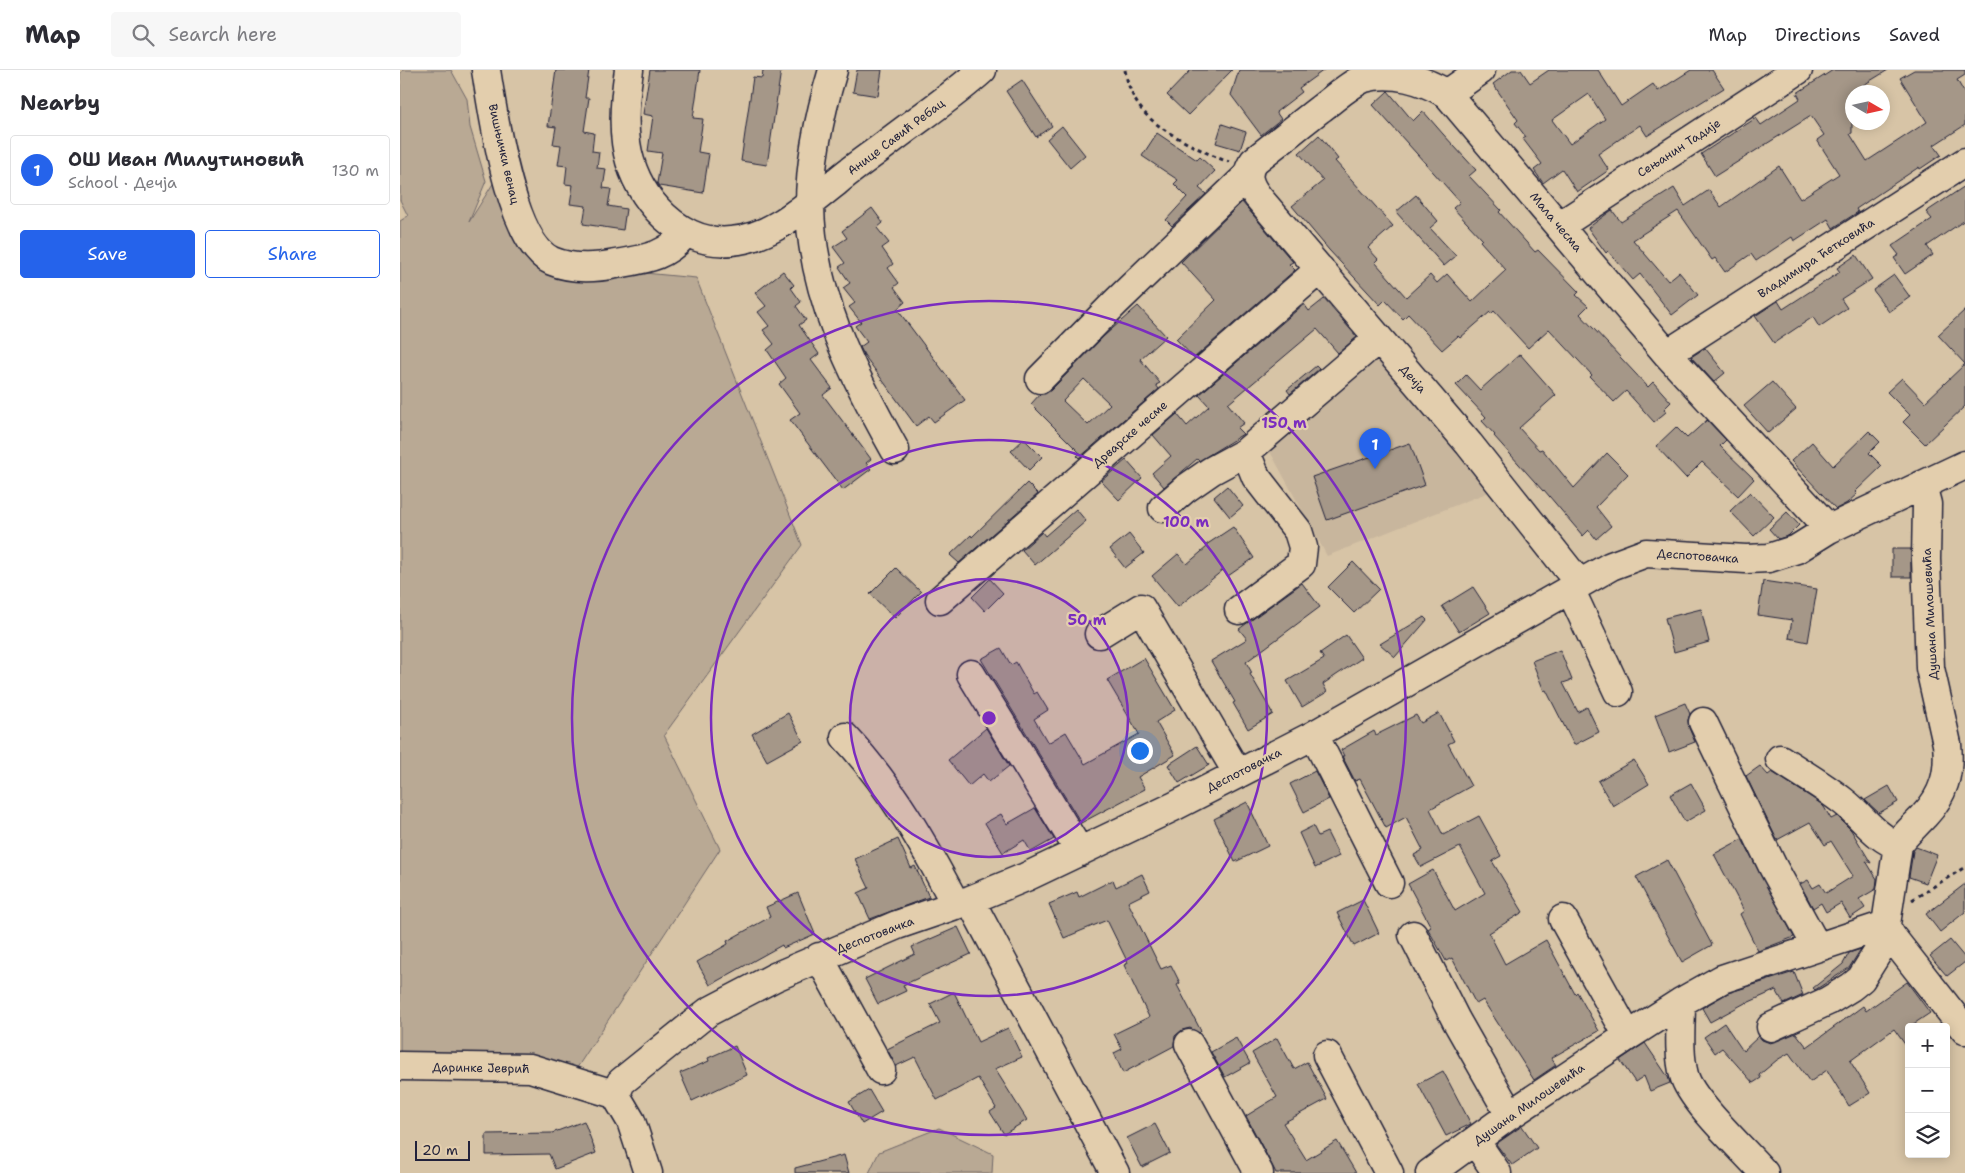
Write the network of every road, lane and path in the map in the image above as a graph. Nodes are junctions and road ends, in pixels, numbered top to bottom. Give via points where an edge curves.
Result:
1 (486, 70) edge
2 (629, 70) edge
3 (833, 70) edge
4 (982, 70) edge
5 (1125, 70) edge
6 (1481, 70) edge
7 (1798, 70) edge
8 (1447, 94) junction
9 (1965, 162) edge
10 (1248, 171) junction
11 (810, 204) junction
12 (1559, 226) junction
13 (686, 232) junction
14 (1320, 269) junction
15 (1378, 339) junction
16 (1667, 354) junction
17 (1040, 379) dead end
18 (894, 450) dead end
19 (1246, 452) junction
20 (1965, 465) edge
21 (1922, 485) junction
22 (1163, 508) dead end
23 (1829, 529) junction
24 (1574, 586) junction
25 (940, 600) dead end
26 (1238, 610) dead end
27 (1098, 634) dead end
28 (971, 674) dead end
29 (1618, 692) dead end
30 (1703, 722) dead end
31 (1314, 735) junction
32 (845, 737) dead end
33 (1780, 759) dead end
34 (1238, 774) junction
35 (1898, 845) junction
36 (1080, 852) junction
37 (1965, 867) edge
38 (1389, 883) dead end
39 (963, 903) junction
40 (1887, 914) junction
41 (1563, 919) dead end
42 (1413, 935) dead end
43 (1817, 947) junction
44 (819, 957) junction
45 (1681, 1002) junction
46 (1771, 1027) dead end
47 (1965, 1030) edge
48 (1628, 1036) junction
49 (1189, 1044) dead end
50 (1327, 1055) dead end
51 (400, 1066) edge
52 (881, 1070) dead end
53 (617, 1095) junction
54 (1510, 1115) junction
55 (1475, 1141) junction
56 (648, 1173) edge
57 (1115, 1173) edge
58 (1259, 1173) edge
59 (1389, 1173) edge
60 (1430, 1173) edge
61 (1496, 1173) edge
62 (1764, 1173) edge

1 - 13 street, Вишњички венац via 509,185 525,228 540,252 567,266 608,266 654,256 677,244
2 - 13 street, Анице Савић Ребац via 623,126 634,171 654,205
3 - 11 street via 817,137
4 - 11 street, Анице Савић Ребац
5 - 10 path via 1132,94 1155,125
6 - 8 street
7 - 12 street, Сењанин Тадије
8 - 10 street, Мала чесма via 1412,77 1384,74 1364,78 1254,161
8 - 12 street, Мала чесма
9 - 16 street, Владимира Ћетковића
10 - 14 street, Дечја via 1251,188
10 - 17 street, Мала чесма
11 - 13 street, Анице Савић Ребац via 763,233 732,242 709,240
11 - 18 street via 813,242 822,285 838,335 855,376
12 - 16 street, Мала чесма
14 - 15 street, Дечја
14 - 25 street, Дрварске чесме
15 - 19 street
15 - 24 street, Дечја via 1469,444
16 - 23 street, Мала чесма
19 - 22 street via 1211,471
19 - 26 street via 1256,477 1298,531 1302,547 1301,564
20 - 21 street, Деспотовачка
21 - 23 street, Деспотовачка
21 - 35 street, Душана Милошевића via 1927,504 1930,668 1948,756 1945,784 1939,797
23 - 24 street, Деспотовачка via 1797,549 1769,558 1641,554
24 - 29 street, Дечја
24 - 31 street, Деспотовачка
27 - 34 street via 1141,608
28 - 36 street
30 - 43 street via 1772,867
31 - 34 street, Деспотовачка
31 - 38 street
32 - 39 street via 866,760
33 - 35 street via 1833,793 1885,840
34 - 36 street, Деспотовачка
35 - 40 street
36 - 39 street, Деспотовачка
37 - 40 path
39 - 44 street, Деспотовачка via 897,925
39 - 57 street
40 - 43 street, Душана Милошевића
40 - 46 street via 1883,944 1856,983 1828,1001
40 - 47 street via 1892,937
41 - 48 street
42 - 54 street
43 - 45 street, Душана Милошевића via 1722,979
44 - 52 street
44 - 53 street, Деспотовачка via 708,1012 628,1076
45 - 48 street, Душана Милошевића
45 - 62 street via 1682,1062 1687,1085
48 - 54 street, Душана Милошевића
49 - 58 street
50 - 59 street
51 - 53 street, Даринке Јеврић via 530,1068
53 - 56 street via 631,1121
54 - 55 street, Душана Милошевића
55 - 60 street, Душана Милошевића
55 - 61 street

